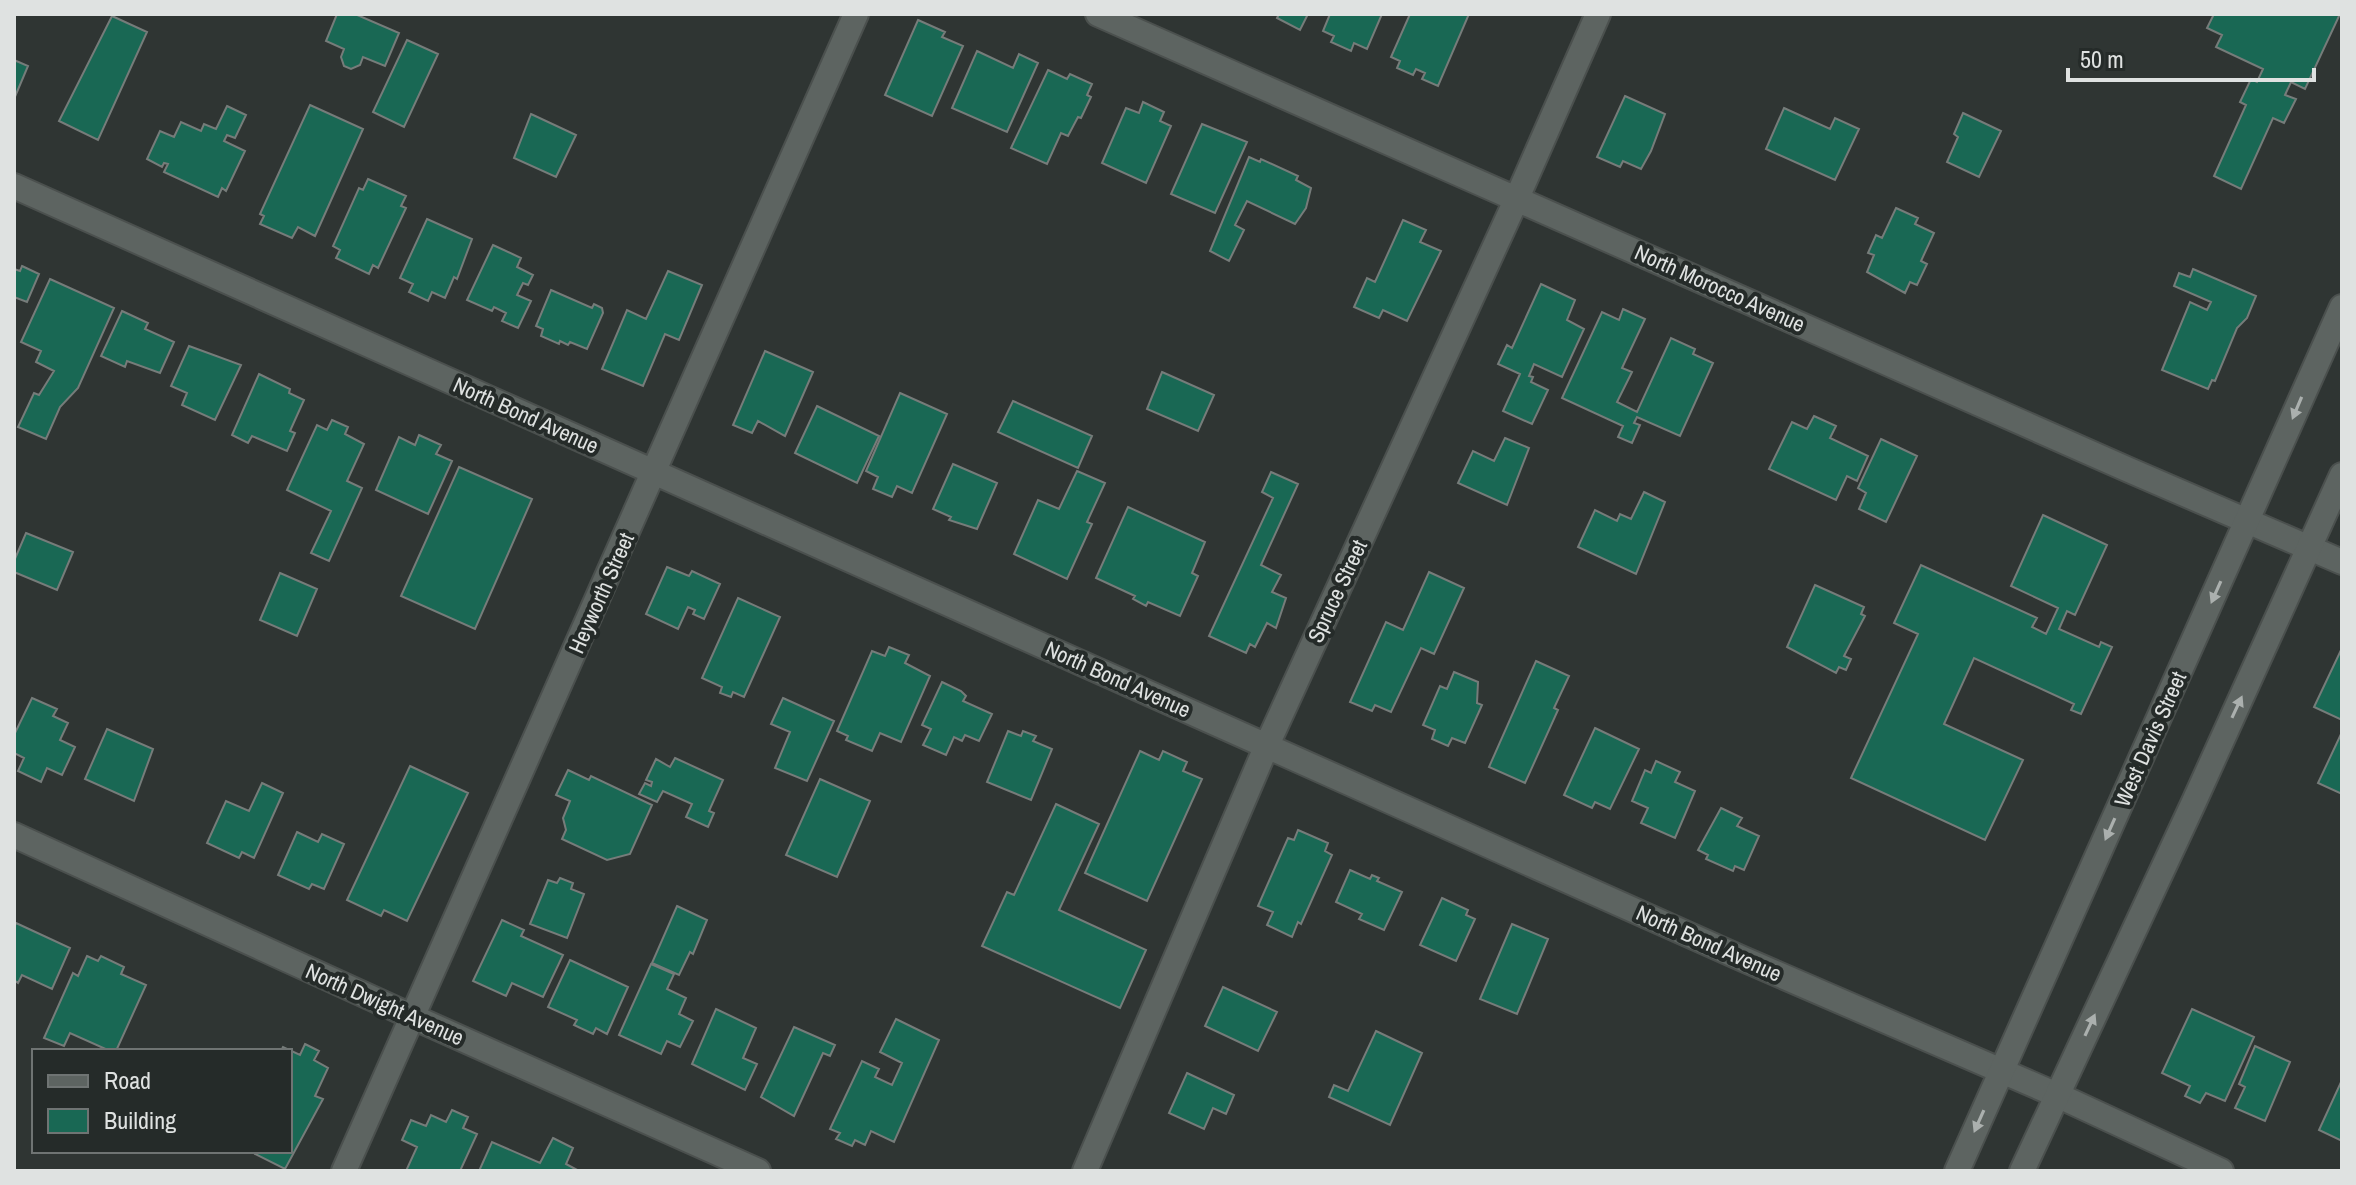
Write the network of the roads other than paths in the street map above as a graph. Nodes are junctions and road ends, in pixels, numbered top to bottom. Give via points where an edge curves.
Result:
1 (856, 14) edge
2 (1098, 14) edge
3 (1598, 14) edge
4 (14, 186) edge
5 (1517, 198) junction
6 (2342, 307) edge
7 (654, 473) junction
8 (2342, 475) edge
9 (2248, 521) junction
10 (2310, 548) junction
11 (2342, 562) edge
12 (1267, 745) junction
13 (14, 835) edge
14 (413, 1017) junction
15 (2001, 1071) junction
16 (2057, 1095) junction
17 (344, 1171) edge
18 (758, 1171) edge
19 (1085, 1171) edge
20 (1957, 1171) edge
21 (2022, 1171) edge
22 (2221, 1171) edge

1 - 7 street, Heyworth Street
2 - 5 street, North Morocco Avenue
3 - 5 street, Spruce Street
4 - 7 street, North Bond Avenue
5 - 9 street, North Morocco Avenue
5 - 12 street, Spruce Street
6 -> 9 street, West Davis Street
7 - 12 street, North Bond Avenue
7 - 14 street, Heyworth Street
8 - 10 street
9 - 10 street, North Morocco Avenue
9 -> 15 street, West Davis Street
10 - 11 street, North Morocco Avenue
16 -> 10 street
12 - 15 street, North Bond Avenue
12 - 19 street, Spruce Street
13 - 14 street, North Dwight Avenue
14 - 17 street, Heyworth Street
14 - 18 street, North Dwight Avenue
15 - 16 street, North Bond Avenue
15 -> 20 street, West Davis Street
16 - 21 street
16 - 22 street, North Bond Avenue

